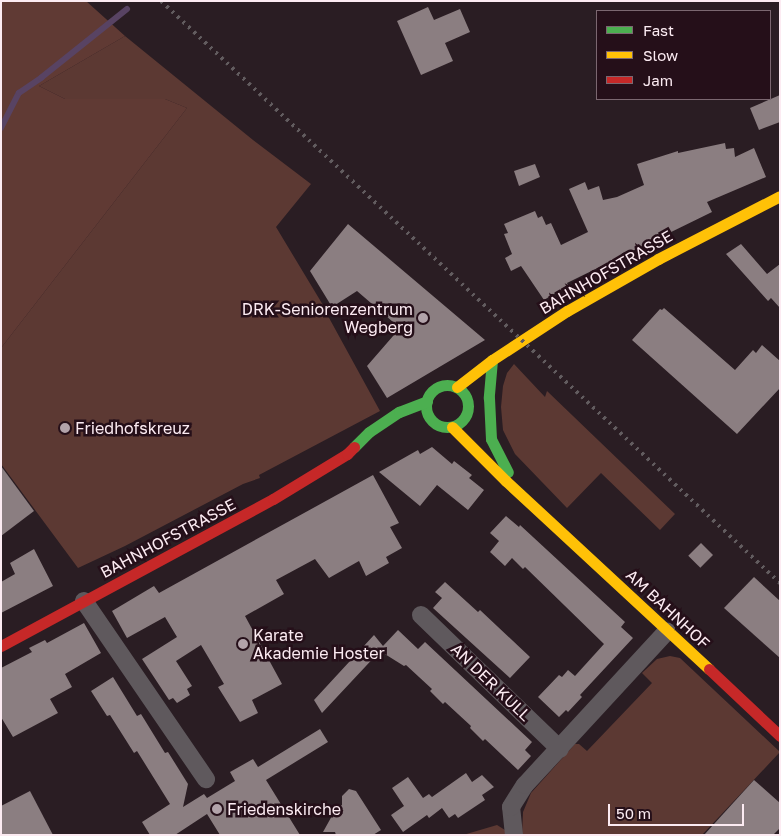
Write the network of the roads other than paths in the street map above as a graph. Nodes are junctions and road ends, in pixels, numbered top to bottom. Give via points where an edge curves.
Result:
1 (780, 196) edge
2 (492, 360) junction
3 (457, 387) junction
4 (427, 401) junction
5 (466, 417) junction
6 (452, 427) junction
7 (373, 445) dead end
8 (347, 454) junction
9 (506, 481) junction
10 (534, 505) junction
11 (84, 601) junction
12 (421, 615) dead end
13 (668, 632) junction
14 (1, 646) edge
15 (780, 736) edge
16 (560, 749) junction
17 (206, 779) dead end
18 (514, 835) edge

1 - 2 street, BAHNHOFSTRASSE via 658,259
2 - 3 street, BAHNHOFSTRASSE
2 - 10 street, AM BAHNHOF via 489,398 491,439 510,475
3 - 4 street, BAHNHOFSTRASSE via 438,387
3 - 5 street via 466,397
4 - 6 street via 426,420
4 - 8 street, BAHNHOFSTRASSE via 380,424
5 - 6 street
5 - 9 street, AM BAHNHOF
6 - 9 street, AM BAHNHOF
7 - 8 street, BAHNHOFSTRASSE
8 - 11 street, BAHNHOFSTRASSE via 209,535
9 - 10 street, AM BAHNHOF
10 - 13 street, AM BAHNHOF
11 - 14 street, BAHNHOFSTRASSE
11 - 17 street
12 - 16 street, AN DER KULL
13 - 15 street, AM BAHNHOF
13 - 16 street
16 - 18 street via 525,785 511,807

